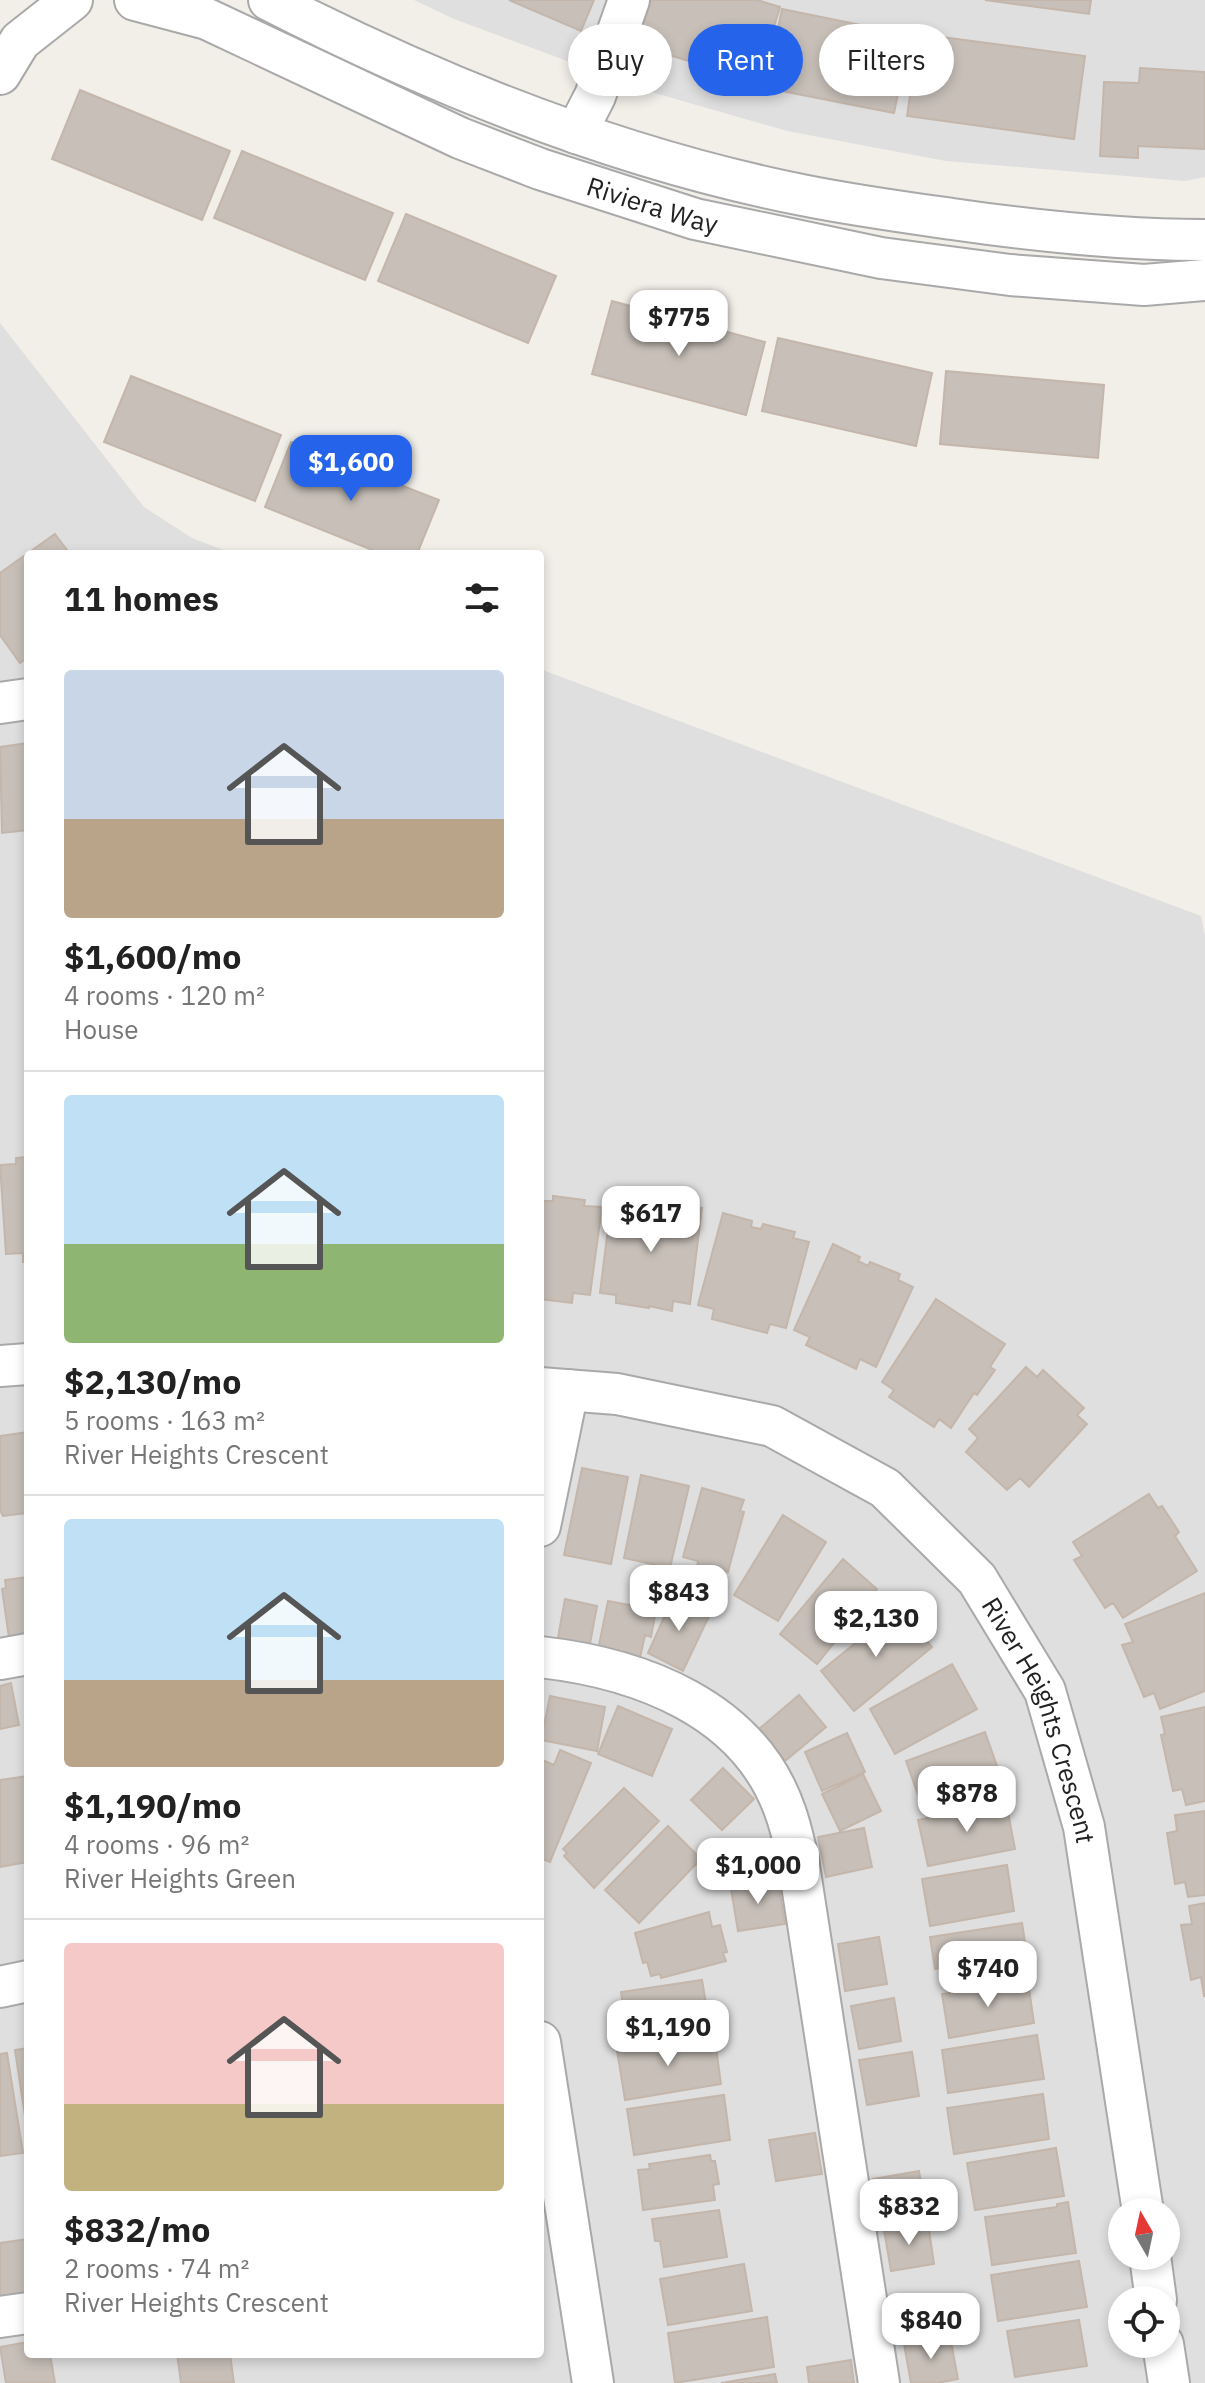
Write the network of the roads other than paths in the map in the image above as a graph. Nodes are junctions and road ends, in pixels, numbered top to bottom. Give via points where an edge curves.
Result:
1 (72, 0) edge
2 (135, 0) edge
3 (269, 0) edge
4 (629, 0) edge
5 (0, 74) edge
6 (576, 133) junction
7 (1205, 240) edge
8 (1205, 280) edge
9 (24, 700) edge
10 (0, 703) edge
11 (24, 1364) edge
12 (0, 1366) edge
13 (554, 1389) edge
14 (544, 1487) edge
15 (24, 1655) edge
16 (544, 1657) edge
17 (0, 1659) edge
18 (24, 1982) edge
19 (0, 1987) edge
20 (544, 2096) edge
21 (1141, 2198) edge
22 (554, 2230) edge
23 (24, 2314) edge
24 (0, 2317) edge
25 (1165, 2358) edge
26 (593, 2383) edge
27 (879, 2383) edge
28 (1169, 2383) edge

1 - 5 street via 20,41
2 - 8 street, Riviera Way via 207,19 460,138 695,219 881,258 984,272 1132,284
3 - 6 street, Riviera Way via 452,86
4 - 6 street
6 - 7 street, Riviera Way via 802,195 1005,227
9 - 10 street
11 - 12 street
13 - 14 street
13 - 21 street, River Heights Crescent via 617,1394 772,1426 885,1488 977,1579 1045,1691 1084,1827
15 - 17 street
16 - 27 street via 638,1678 685,1697 727,1726 761,1765 785,1809 798,1859
18 - 19 street
20 - 22 street
22 - 26 street
23 - 24 street
25 - 28 street

